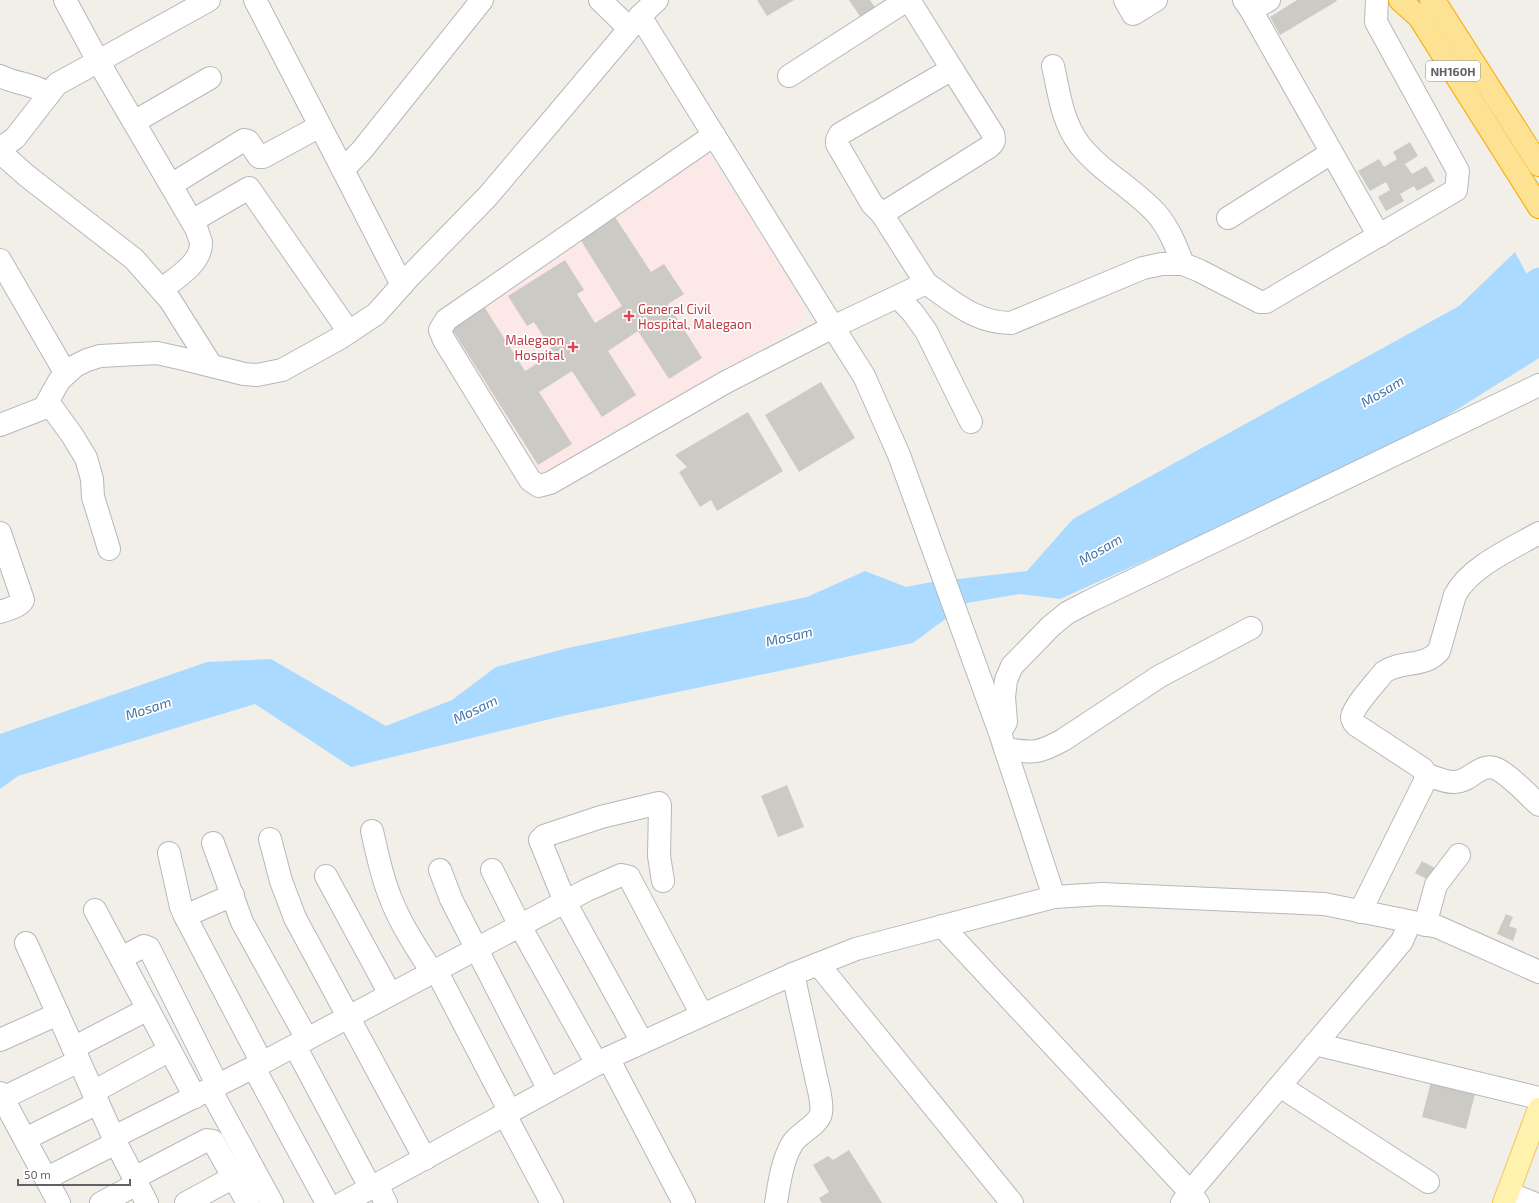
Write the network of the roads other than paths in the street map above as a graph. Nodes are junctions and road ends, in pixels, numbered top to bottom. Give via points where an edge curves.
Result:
1 (65, 0) edge
2 (209, 0) edge
3 (255, 0) edge
4 (482, 0) edge
5 (600, 0) edge
6 (657, 0) edge
7 (908, 0) edge
8 (1125, 0) edge
9 (1156, 0) edge
10 (1377, 0) edge
11 (1400, 0) edge
12 (1431, 0) edge
13 (1254, 3) edge
14 (634, 22) junction
15 (98, 61) junction
16 (1053, 66) dead end
17 (952, 68) junction
18 (0, 76) edge
19 (789, 76) dead end
20 (210, 78) dead end
21 (49, 94) junction
22 (134, 122) junction
23 (320, 126) junction
24 (714, 135) junction
25 (0, 149) edge
26 (0, 152) edge
27 (1331, 153) junction
28 (1539, 165) edge
29 (343, 170) junction
30 (171, 185) junction
31 (1539, 207) edge
32 (882, 214) junction
33 (1228, 218) dead end
34 (192, 221) junction
35 (1379, 236) junction
36 (0, 260) edge
37 (1183, 264) junction
38 (926, 283) junction
39 (402, 285) junction
40 (162, 290) junction
41 (898, 296) junction
42 (833, 327) junction
43 (349, 332) junction
44 (211, 365) junction
45 (66, 374) junction
46 (1539, 384) edge
47 (48, 402) junction
48 (971, 422) dead end
49 (0, 425) edge
50 (0, 533) edge
51 (1539, 533) edge
52 (109, 549) dead end
53 (0, 612) edge
54 (1251, 628) dead end
55 (1000, 732) junction
56 (1426, 774) junction
57 (1539, 805) edge
58 (372, 831) dead end
59 (270, 839) dead end
60 (213, 843) dead end
61 (169, 853) dead end
62 (1459, 855) dead end
63 (440, 870) dead end
64 (492, 870) dead end
65 (326, 876) dead end
66 (662, 881) dead end
67 (233, 895) junction
68 (1054, 897) junction
69 (565, 902) junction
70 (95, 910) dead end
71 (1360, 912) junction
72 (185, 916) junction
73 (1417, 923) junction
74 (520, 926) junction
75 (942, 926) junction
76 (26, 943) dead end
77 (477, 948) junction
78 (121, 958) junction
79 (818, 964) junction
80 (434, 971) junction
81 (1539, 972) edge
82 (793, 974) junction
83 (390, 994) junction
84 (148, 1009) junction
85 (58, 1014) junction
86 (702, 1015) junction
87 (348, 1018) junction
88 (0, 1040) edge
89 (301, 1042) junction
90 (642, 1042) junction
91 (1315, 1044) junction
92 (170, 1050) junction
93 (76, 1054) junction
94 (602, 1061) junction
95 (258, 1066) junction
96 (1280, 1086) junction
97 (208, 1090) junction
98 (549, 1090) junction
99 (2, 1096) edge
100 (96, 1098) junction
101 (1539, 1098) edge
102 (1539, 1109) edge
103 (508, 1114) junction
104 (25, 1139) junction
105 (115, 1140) junction
106 (425, 1159) junction
107 (234, 1177) junction
108 (47, 1178) junction
109 (136, 1181) junction
110 (1428, 1182) dead end
111 (378, 1192) edge
112 (1506, 1198) edge
113 (1190, 1199) edge
114 (59, 1203) edge
115 (101, 1203) edge
116 (148, 1203) edge
117 (186, 1203) edge
118 (248, 1203) edge
119 (272, 1203) edge
120 (327, 1203) edge
121 (343, 1203) edge
122 (552, 1203) edge
123 (684, 1203) edge
124 (776, 1203) edge
125 (1012, 1203) edge
126 (1533, 1203) edge

1 - 15 street
2 - 15 street
3 - 23 street
4 - 29 street via 362,150
5 - 14 street
6 - 14 street
7 - 17 street
7 - 19 street
8 - 9 street via 1134,14
10 - 35 street via 1376,22 1458,171 1456,190
11 - 31 highway, NH160H via 1419,17
12 - 28 highway, NH160H
13 - 27 street
14 - 24 street
14 - 39 street via 487,197
15 - 21 street via 58,84
15 - 22 street
16 - 37 street via 1065,119 1078,143 1156,213 1168,230
17 - 32 street via 993,134 994,143
17 - 32 street via 840,134 837,140 868,198
18 - 21 street
20 - 22 street
21 - 25 street via 15,138
22 - 30 street
23 - 29 street
23 - 30 street via 261,158 248,141 244,140
24 - 42 street
24 - 42 street via 446,320 440,330 530,480 539,486 550,483 726,382
26 - 40 street via 134,259
27 - 33 street
27 - 35 street
29 - 39 street
30 - 34 street
32 - 38 street
34 - 40 street via 201,242 197,258
34 - 43 street via 249,188
35 - 37 street via 1266,302 1260,302
36 - 45 street
37 - 38 street via 1162,264 1143,268 1011,323 998,323 980,318
38 - 41 street
39 - 43 street via 376,314
40 - 44 street via 184,320
41 - 42 street
41 - 48 street via 926,332
42 - 55 street via 864,376 899,455
43 - 44 street via 300,361 266,374 244,374
44 - 45 street via 157,354 117,354 87,360
45 - 47 street via 59,381
46 - 55 street via 1067,613 1012,666 1006,680 1004,697 1006,722
47 - 49 street via 38,411
47 - 52 street via 86,458 92,479 93,497
50 - 53 street via 23,600 21,604
51 - 56 street via 1489,562 1471,575 1458,589 1435,657 1390,668 1355,708 1352,720 1356,725 1423,769
54 - 55 street via 1160,676 1049,748 1037,752
55 - 68 street
56 - 57 street via 1454,783 1469,778 1478,771 1496,768
56 - 71 street via 1425,781
58 - 80 street via 381,871 399,918
59 - 87 street via 294,918
60 - 67 street
61 - 72 street
62 - 73 street via 1436,885
63 - 77 street via 451,899
64 - 74 street
65 - 83 street
66 - 69 street via 659,856 660,805 656,802 542,837 540,840
67 - 72 street
67 - 89 street via 242,922
68 - 71 street via 1102,894 1324,904
68 - 75 street
69 - 74 street
69 - 86 street via 621,875 629,877
69 - 90 street
70 - 78 street
71 - 73 street
72 - 95 street
73 - 81 street via 1438,927
73 - 91 street
74 - 77 street
74 - 94 street
75 - 79 street via 856,949
75 - 113 street
76 - 85 street
77 - 80 street
77 - 98 street
78 - 84 street
78 - 97 street via 144,946 149,948
79 - 82 street
79 - 125 street
80 - 83 street
80 - 103 street
82 - 86 street
82 - 124 street via 822,1113 820,1118 797,1136 791,1145
83 - 87 street
84 - 92 street
84 - 93 street
85 - 88 street
85 - 93 street
86 - 90 street
87 - 89 street
87 - 106 street
89 - 95 street
89 - 111 street
90 - 94 street
91 - 96 street
91 - 101 street
92 - 97 street
92 - 100 street
93 - 99 street
93 - 100 street
94 - 98 street
94 - 123 street
95 - 97 street
95 - 120 street
96 - 110 street
96 - 113 street
97 - 105 street
97 - 119 street
98 - 103 street
99 - 104 street
100 - 104 street
100 - 105 street
102 - 112 main road
103 - 106 street
103 - 122 street
104 - 108 street
105 - 108 street
105 - 109 street
106 - 111 street
107 - 109 street via 213,1141 207,1140
107 - 117 street
107 - 118 street
108 - 114 street
109 - 115 street
109 - 116 street
111 - 121 street
112 - 126 street

